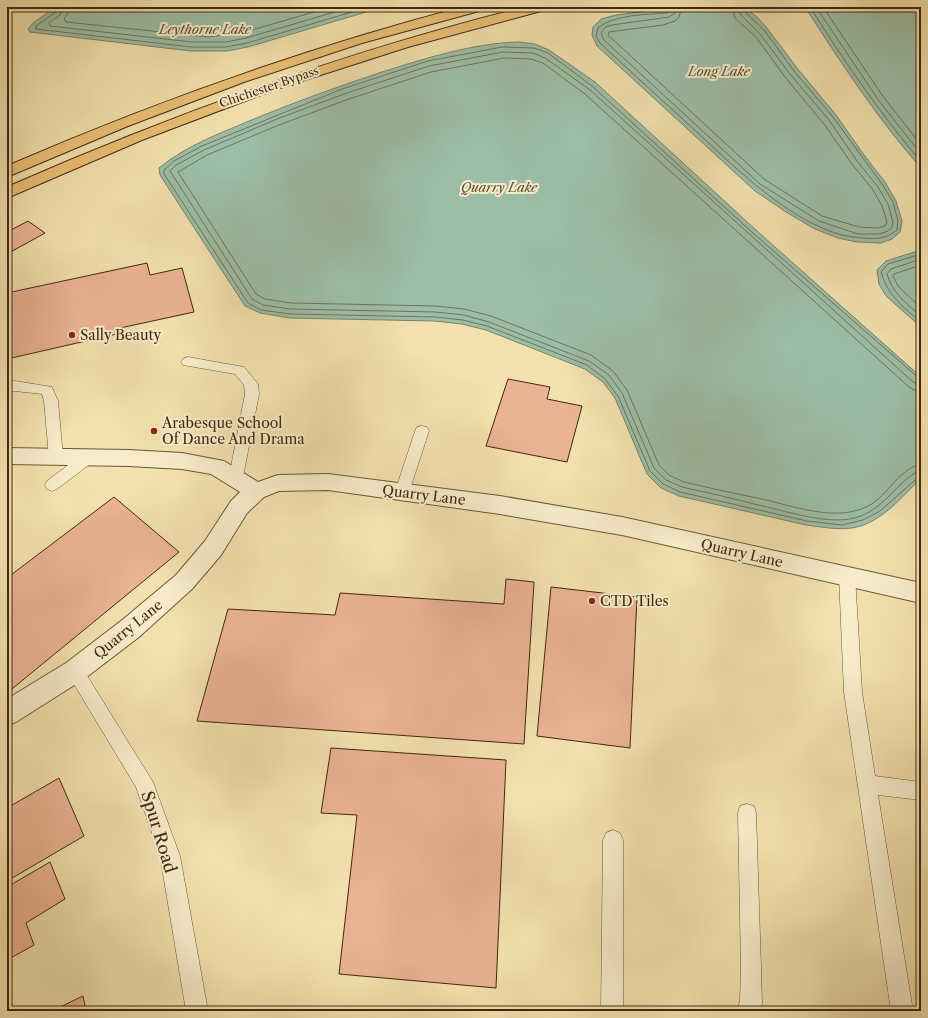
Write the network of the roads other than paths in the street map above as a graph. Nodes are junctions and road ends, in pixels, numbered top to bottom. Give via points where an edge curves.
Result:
1 (478, 7) edge
2 (540, 7) edge
3 (7, 172) edge
4 (7, 193) edge
5 (188, 362) dead end
6 (7, 387) edge
7 (422, 431) dead end
8 (7, 456) edge
9 (56, 457) junction
10 (89, 457) junction
11 (236, 477) junction
12 (52, 485) dead end
13 (256, 491) junction
14 (402, 492) junction
15 (847, 576) junction
16 (921, 593) edge
17 (75, 671) junction
18 (7, 713) edge
19 (867, 784) junction
20 (921, 791) edge
21 (747, 813) dead end
22 (613, 840) dead end
23 (197, 1011) edge
24 (612, 1011) edge
25 (747, 1011) edge
26 (902, 1011) edge

1 - 3 highway, Chichester Bypass via 363,37 272,67 132,118
2 - 4 highway, Chichester Bypass via 380,50 284,81 154,129
5 - 11 lane via 240,370 251,384 252,394
6 - 9 lane via 47,390 51,402
7 - 14 lane
8 - 9 street
9 - 10 street
10 - 11 street via 182,461 216,467
10 - 12 lane
11 - 13 street
13 - 14 street, Quarry Lane via 278,483 328,482
13 - 17 street, Quarry Lane via 239,507 214,548 184,582 130,629
14 - 15 street, Quarry Lane via 500,505 622,526
15 - 16 street, Quarry Lane
15 - 19 lane via 853,692
17 - 18 street, Quarry Lane
17 - 23 lane, Spur Road via 144,782 170,856
19 - 20 lane
19 - 26 lane
21 - 25 lane via 751,1004
22 - 24 lane

